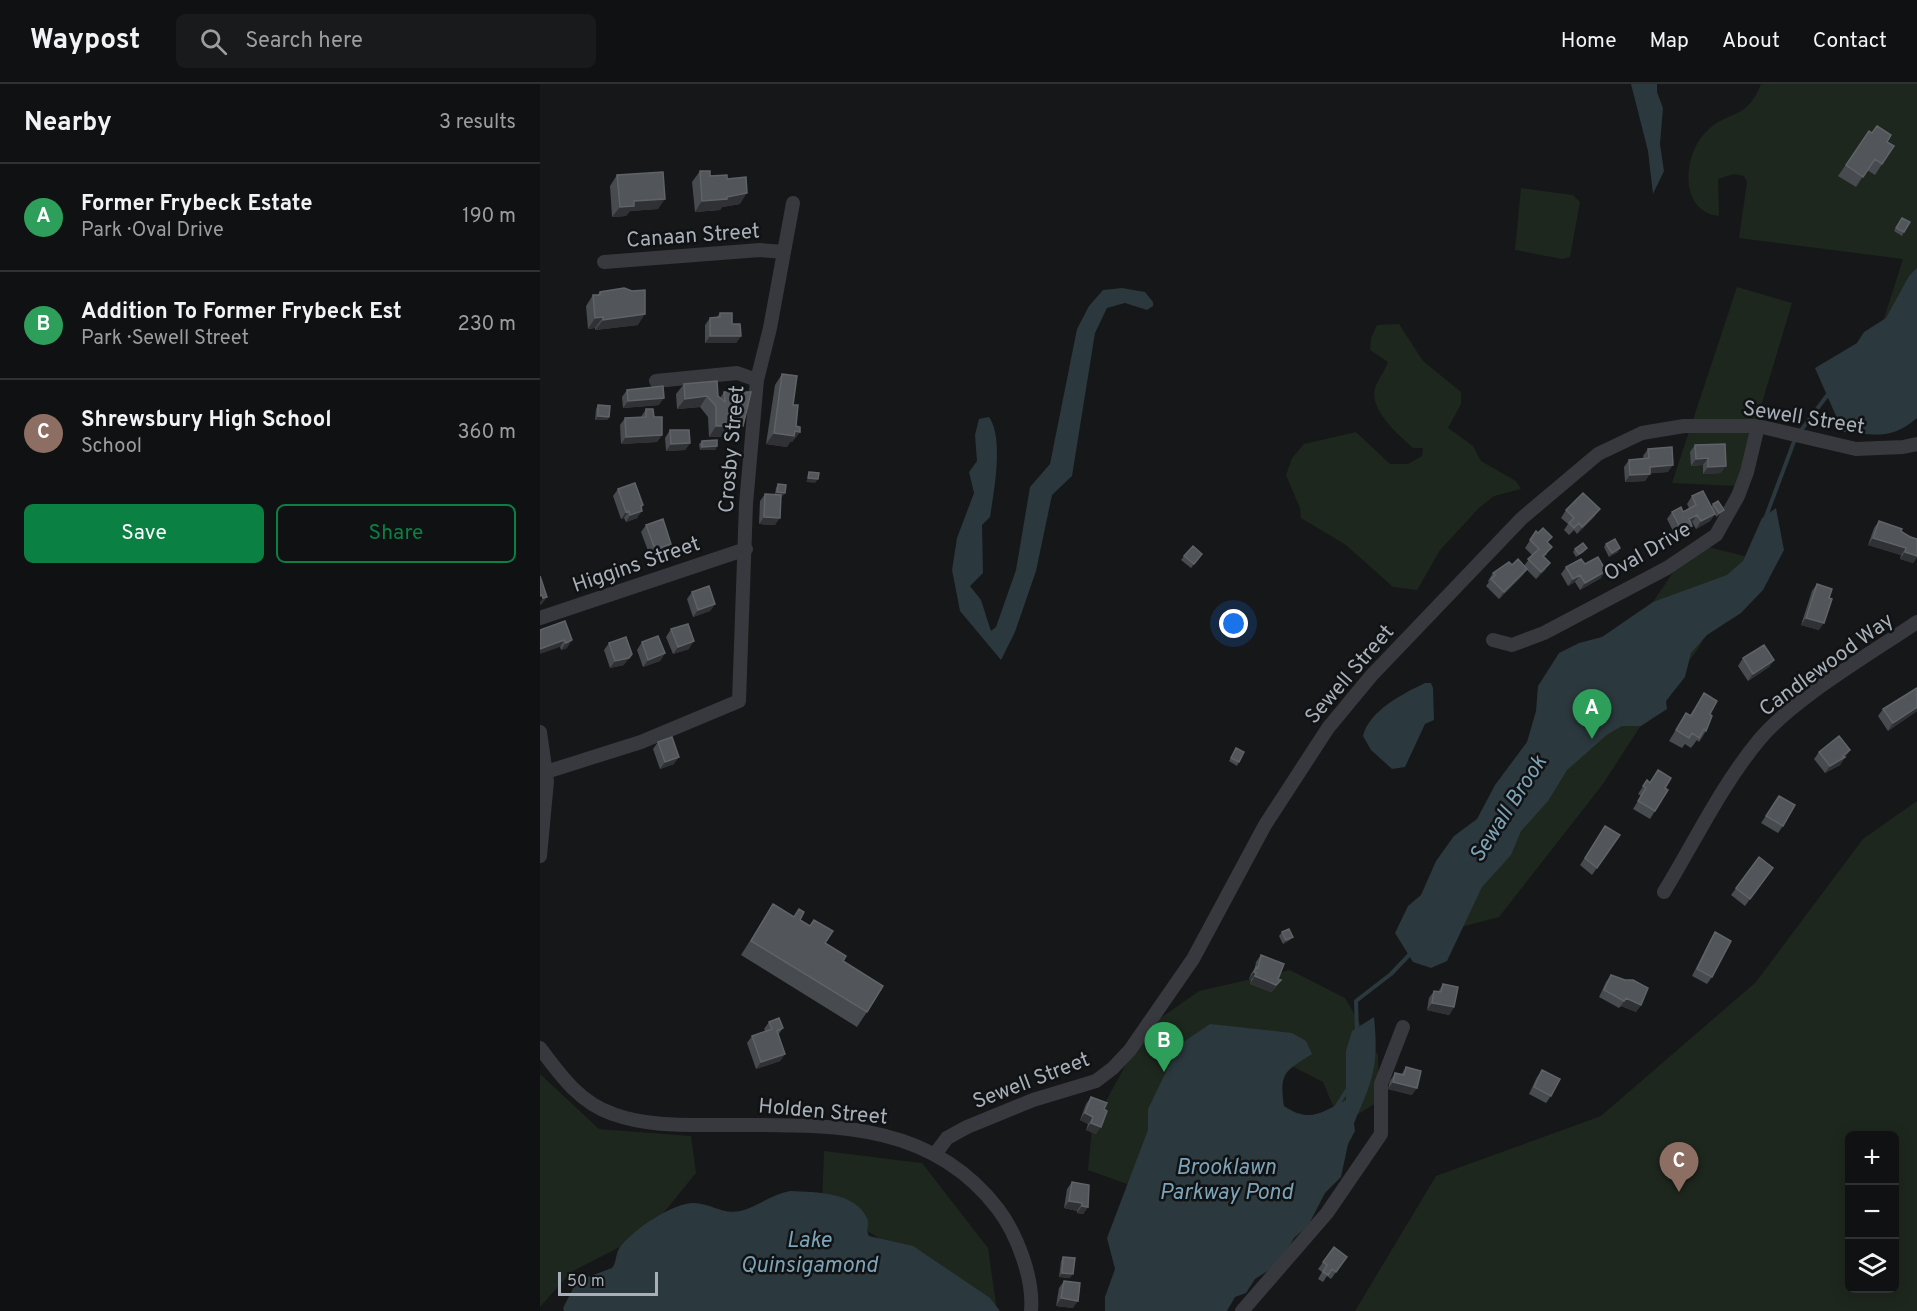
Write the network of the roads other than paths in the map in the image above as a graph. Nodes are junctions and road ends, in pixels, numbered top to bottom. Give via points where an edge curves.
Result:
1 (793, 204) dead end
2 (784, 252) junction
3 (604, 262) dead end
4 (757, 380) junction
5 (656, 381) dead end
6 (1758, 426) junction
7 (1917, 444) edge
8 (746, 549) junction
9 (540, 618) edge
10 (1917, 622) edge
11 (1492, 640) dead end
12 (540, 732) edge
13 (546, 772) junction
14 (540, 856) edge
15 (1664, 892) dead end
16 (1403, 1027) dead end
17 (540, 1048) edge
18 (936, 1154) junction
19 (1031, 1311) edge
20 (1242, 1311) edge

1 - 2 street, Crosby Street
2 - 3 street, Canaan Street via 751,250
2 - 4 street, Crosby Street
4 - 5 street via 737,373
4 - 8 street, Crosby Street
6 - 7 street, Sewell Street via 1856,449
6 - 11 street, Oval Drive via 1738,496 1716,535 1667,568 1544,633 1512,645
6 - 18 street, Sewell Street via 1684,426 1642,433 1598,453 1551,491 1371,676 1328,728 1265,825 1193,959 1130,1050 1096,1080 967,1127 947,1138
8 - 9 street, Higgins Street
8 - 13 street, Crosby Street via 739,701 641,742
10 - 15 street, Candlewood Way via 1807,698 1760,739 1709,812
12 - 13 street
13 - 14 street
16 - 20 street via 1381,1084 1381,1134 1327,1213
17 - 18 street, Holden Street via 585,1100 635,1121 880,1133
18 - 19 street, Holden Street via 970,1177 1009,1227 1030,1285

